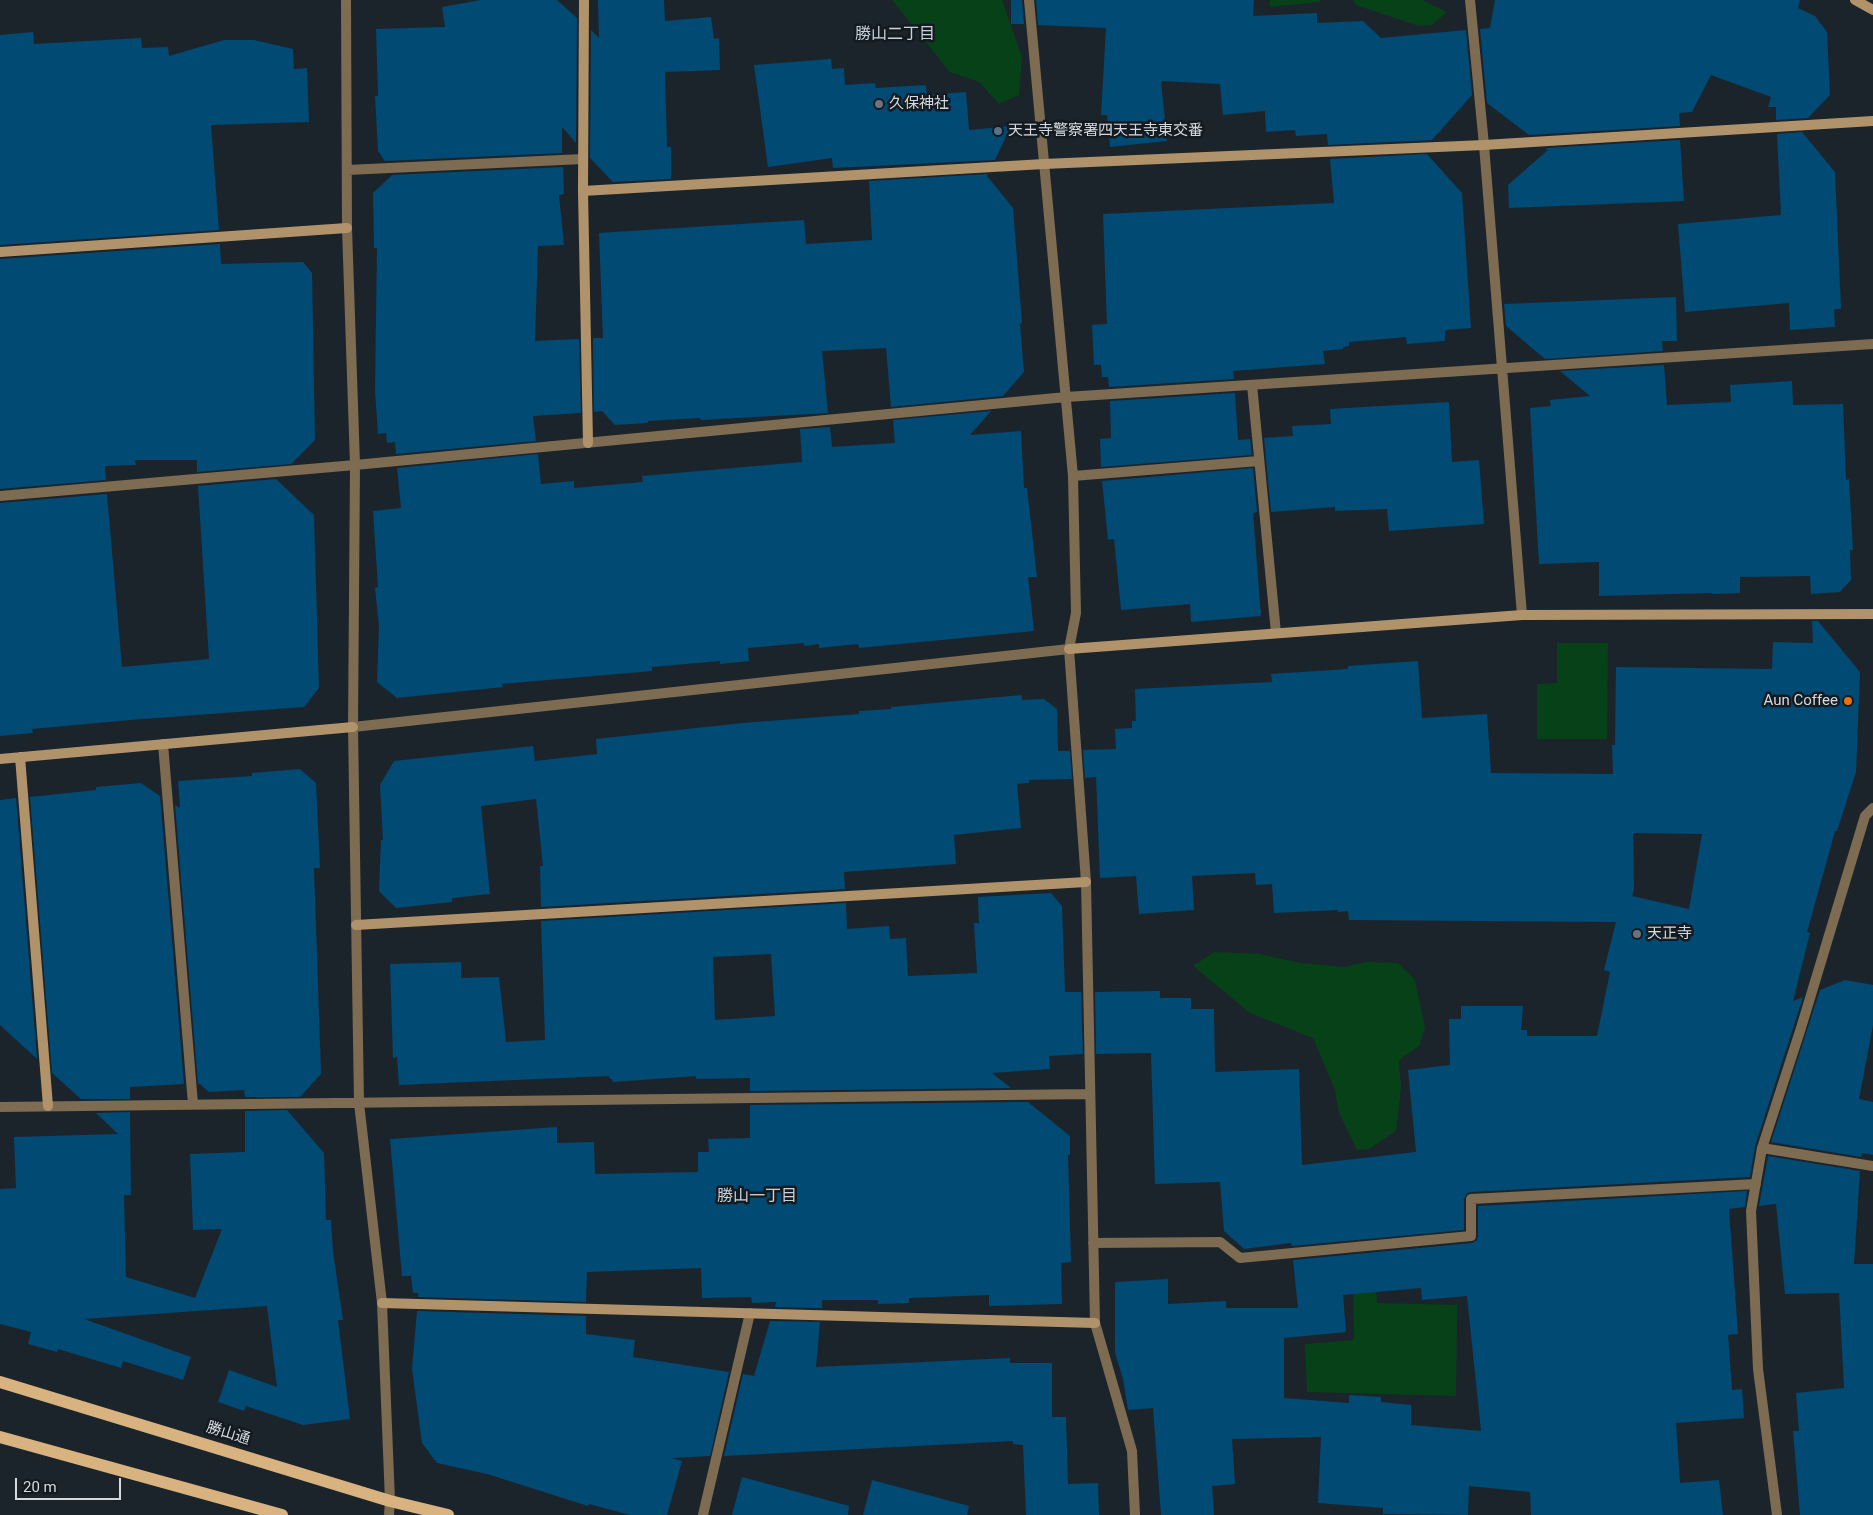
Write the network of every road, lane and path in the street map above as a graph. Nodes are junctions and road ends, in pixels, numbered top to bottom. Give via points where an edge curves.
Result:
1 (346, 0) edge
2 (584, 0) edge
3 (1029, 0) edge
4 (1470, 0) edge
5 (1855, 0) edge
6 (1873, 10) edge
7 (1873, 121) edge
8 (1484, 145) junction
9 (583, 159) junction
10 (1044, 164) junction
11 (346, 170) junction
12 (583, 191) junction
13 (347, 228) junction
14 (0, 252) edge
15 (1873, 344) edge
16 (1502, 368) junction
17 (1252, 385) junction
18 (1066, 397) junction
19 (588, 443) junction
20 (1260, 461) junction
21 (355, 465) junction
22 (1074, 476) junction
23 (0, 496) edge
24 (1873, 614) edge
25 (1522, 615) junction
26 (1276, 633) junction
27 (1069, 649) junction
28 (353, 727) junction
29 (163, 744) junction
30 (20, 757) junction
31 (0, 759) edge
32 (1873, 808) edge
33 (1086, 882) junction
34 (356, 925) junction
35 (1090, 1094) junction
36 (193, 1104) junction
37 (359, 1104) junction
38 (48, 1106) junction
39 (0, 1107) edge
40 (1762, 1148) junction
41 (1873, 1166) edge
42 (1756, 1184) junction
43 (1094, 1243) junction
44 (382, 1303) junction
45 (750, 1313) junction
46 (1095, 1323) junction
47 (0, 1382) edge
48 (0, 1437) edge
49 (390, 1501) junction
50 (282, 1515) edge
51 (389, 1515) edge
52 (448, 1515) edge
53 (703, 1515) edge
54 (1135, 1515) edge
55 (1777, 1515) edge

1 - 11 street
2 - 9 street
3 - 10 street
4 - 8 street
5 - 6 street
7 - 8 street
8 - 10 street
8 - 16 street
9 - 11 street
9 - 12 street
10 - 12 street
10 - 18 street
11 - 13 street
12 - 19 street
13 - 14 street
13 - 21 street
15 - 16 street
16 - 17 street
16 - 25 street
17 - 18 street
17 - 20 street
18 - 19 street
18 - 22 street
19 - 21 street
20 - 22 street
20 - 26 street
21 - 23 street
21 - 28 street
22 - 27 street via 1076,613
24 - 25 street
25 - 26 street
26 - 27 street
27 - 28 street
27 - 33 street
28 - 29 street
28 - 34 street
29 - 30 street
29 - 36 street
30 - 31 street
30 - 38 street
32 - 40 street via 1865,816
33 - 34 street
33 - 35 street
34 - 37 street
35 - 37 street
35 - 43 street
36 - 37 street
36 - 38 street
37 - 44 street
38 - 39 street
40 - 41 street
40 - 42 street
42 - 43 street via 1471,1199 1472,1236 1240,1258 1220,1242
42 - 55 street via 1751,1211 1758,1368
43 - 46 street
44 - 45 street
44 - 49 street
45 - 46 street
45 - 53 street
46 - 54 street via 1132,1451
47 - 49 main road, 勝山通
48 - 50 main road
49 - 51 street
49 - 52 main road, 勝山通

